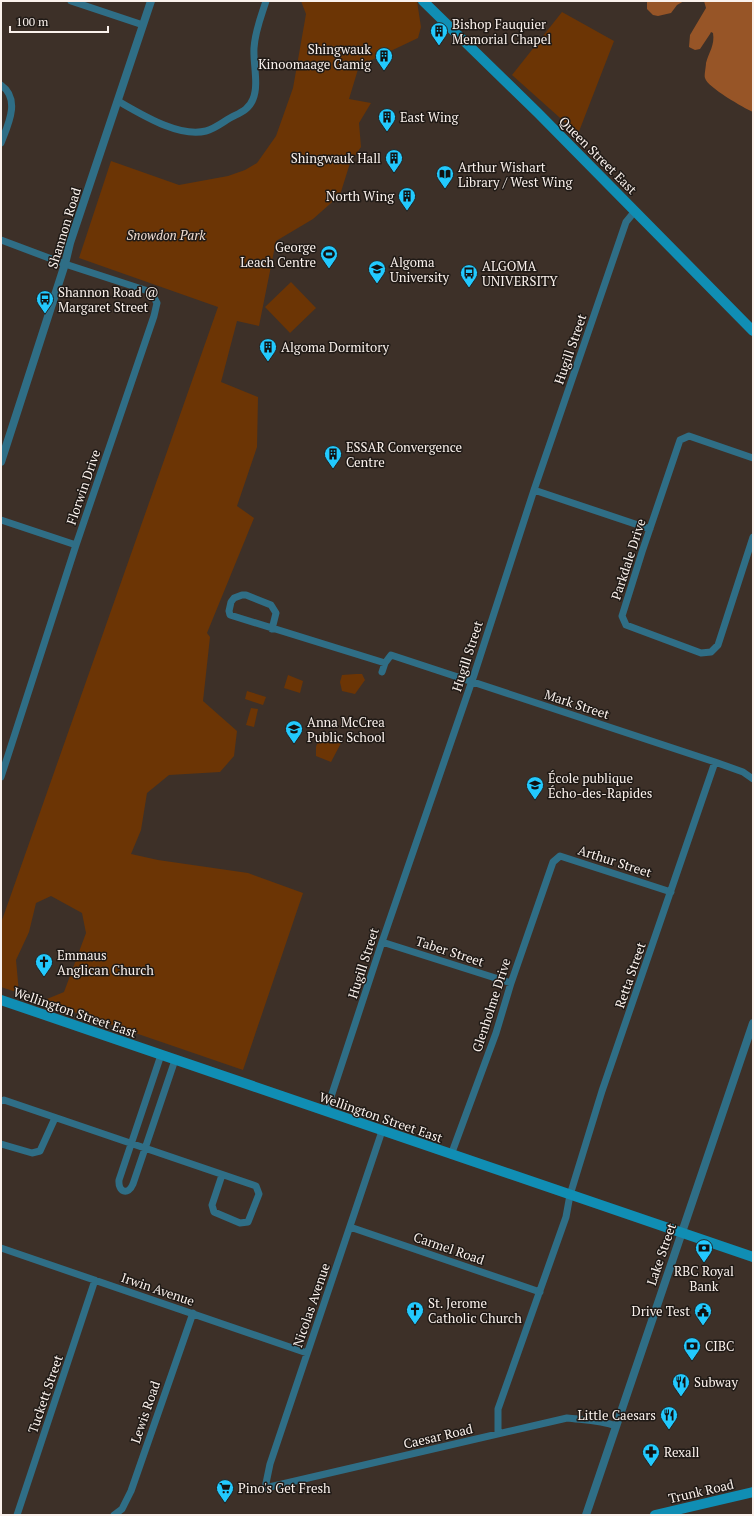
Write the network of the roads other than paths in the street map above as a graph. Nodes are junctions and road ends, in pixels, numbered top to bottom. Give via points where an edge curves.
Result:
1 (71, 1) edge
2 (151, 1) edge
3 (266, 1) edge
4 (423, 1) edge
5 (143, 25) junction
6 (1, 85) edge
7 (118, 101) junction
8 (1, 143) edge
9 (635, 211) junction
10 (1, 240) edge
11 (65, 264) junction
12 (753, 331) edge
13 (2, 458) edge
14 (753, 458) edge
15 (534, 490) junction
16 (1, 520) edge
17 (650, 529) junction
18 (753, 537) edge
19 (76, 545) junction
20 (272, 629) junction
21 (385, 663) junction
22 (382, 672) dead end
23 (471, 682) junction
24 (714, 762) junction
25 (1, 777) edge
26 (753, 779) edge
27 (553, 862) joint
28 (671, 892) junction
29 (382, 942) junction
30 (511, 983) junction
31 (1, 1000) edge
32 (753, 1025) edge
33 (161, 1055) junction
34 (175, 1060) junction
35 (1, 1101) edge
36 (326, 1112) junction
37 (55, 1118) junction
38 (382, 1131) junction
39 (1, 1144) edge
40 (131, 1144) junction
41 (145, 1149) junction
42 (451, 1155) junction
43 (222, 1175) junction
44 (570, 1195) junction
45 (350, 1227) junction
46 (681, 1233) junction
47 (2, 1250) edge
48 (753, 1257) edge
49 (95, 1280) junction
50 (540, 1292) junction
51 (193, 1313) junction
52 (307, 1353) junction
53 (616, 1426) junction
54 (498, 1434) junction
55 (265, 1488) joint
56 (753, 1492) edge
57 (16, 1515) edge
58 (114, 1515) edge
59 (586, 1515) edge
60 (655, 1515) edge

1 - 5 street
2 - 5 street, Shannon Road
3 - 7 street via 255,31 254,99 246,110 207,131 190,132 173,128
4 - 9 main road, Queen Street East
5 - 7 street, Shannon Road
6 - 8 street via 10,93 13,106
7 - 11 street, Shannon Road
9 - 12 main road, Queen Street East
9 - 15 street, Hugill Street via 626,222
10 - 11 street, Florwin Drive
11 - 13 street, Shannon Road
11 - 19 street, Florwin Drive via 151,292 157,302
14 - 17 street, Parkdale Drive via 689,436 680,440
15 - 17 street
15 - 23 street, Hugill Street
16 - 19 street
17 - 18 street, Parkdale Drive via 622,616 626,625 701,653 711,652 718,645
19 - 25 street, Florwin Drive
20 - 20 street via 230,615 230,606 234,598 246,595 271,605 276,614
20 - 21 street
21 - 22 street
21 - 23 street, Mark Street via 391,654
23 - 24 street, Mark Street
23 - 29 street, Hugill Street
24 - 26 street, Mark Street via 743,772
24 - 28 street, Retta Street
27 - 28 street, Arthur Street via 560,856
27 - 30 street, Glenholme Drive
28 - 44 street, Retta Street via 602,1091
29 - 30 street, Taber Street
29 - 36 street, Hugill Street
30 - 42 street, Glenholme Drive via 496,1033
31 - 33 main road, Wellington Street East
32 - 46 street, Lake Street
33 - 34 main road, Wellington Street East
33 - 40 street
34 - 36 main road, Wellington Street East
34 - 41 street
35 - 37 street
36 - 38 main road, Wellington Street East
37 - 39 street via 40,1150 32,1154
37 - 40 street
38 - 42 main road, Wellington Street East
38 - 45 street, Nicolas Avenue
40 - 41 street
40 - 41 street via 119,1180 120,1189 124,1191 131,1189
41 - 43 street
42 - 44 main road, Wellington Street East
43 - 43 street via 212,1205 214,1212 240,1223 248,1222 259,1194 256,1186
44 - 46 main road, Wellington Street East
44 - 50 street, Retta Street via 566,1217
45 - 50 street, Carmel Road
45 - 52 street, Nicolas Avenue
46 - 48 main road, Wellington Street East
46 - 53 street, Lake Street
47 - 49 street, Irwin Avenue
49 - 51 street, Irwin Avenue
49 - 57 street, Tuckett Street
50 - 54 street, Retta Street via 498,1409
51 - 52 street, Irwin Avenue
51 - 58 street, Lewis Road via 131,1491 122,1509
52 - 55 street, Nicolas Avenue via 270,1464
53 - 54 street, Caesar Road via 604,1421 567,1418
53 - 59 street, Lake Street
54 - 55 street, Caesar Road
56 - 60 main road, Trunk Road

